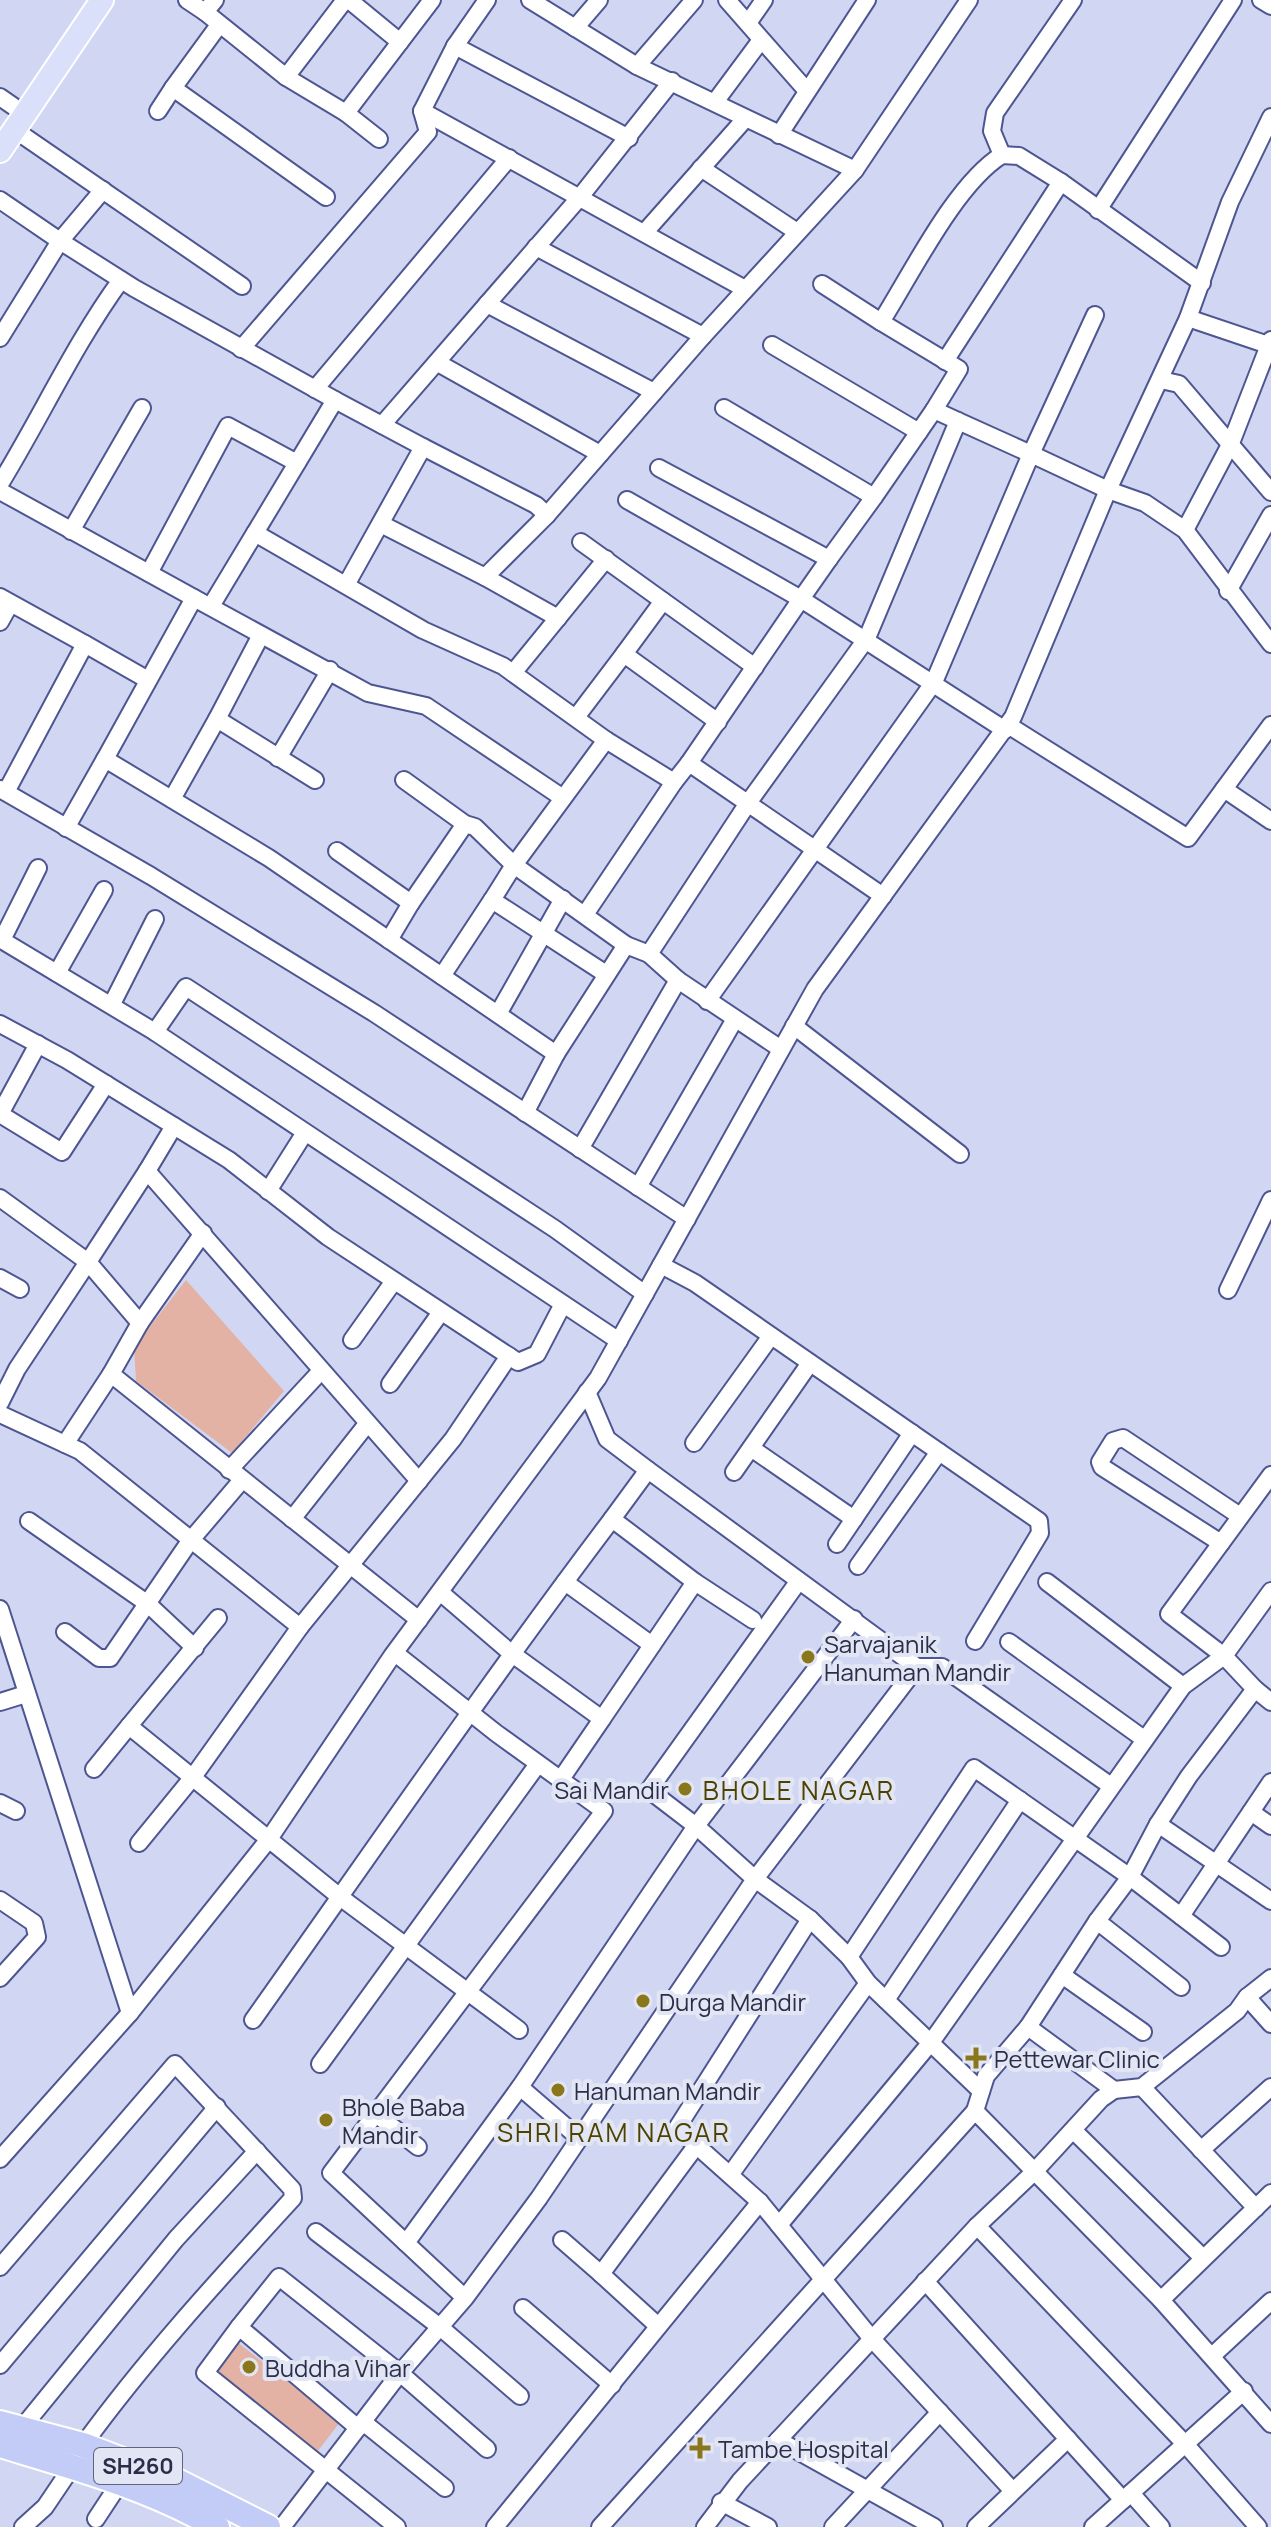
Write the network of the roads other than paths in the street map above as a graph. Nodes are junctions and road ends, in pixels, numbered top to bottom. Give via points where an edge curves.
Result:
1 (102, 0) edge
2 (187, 0) edge
3 (347, 0) edge
4 (432, 0) edge
5 (530, 0) edge
6 (599, 0) edge
7 (694, 0) edge
8 (727, 0) edge
9 (764, 0) edge
10 (867, 0) edge
11 (969, 0) edge
12 (1073, 0) edge
13 (1233, 0) edge
14 (1261, 0) edge
15 (484, 1) edge
16 (210, 6) edge
17 (1271, 6) edge
18 (748, 23) junction
19 (219, 25) junction
20 (575, 28) junction
21 (761, 40) junction
22 (400, 42) junction
23 (455, 46) junction
24 (637, 66) junction
25 (286, 77) junction
26 (672, 81) junction
27 (173, 88) junction
28 (807, 91) junction
29 (0, 97) edge
30 (715, 102) junction
31 (158, 111) dead end
32 (422, 111) junction
33 (346, 113) junction
34 (1271, 117) edge
35 (745, 119) junction
36 (20, 122) junction
37 (779, 135) junction
38 (629, 138) junction
39 (379, 139) dead end
40 (0, 151) edge
41 (1002, 155) junction
42 (509, 158) junction
43 (701, 168) junction
44 (855, 170) junction
45 (1061, 182) junction
46 (103, 190) junction
47 (326, 197) dead end
48 (580, 197) junction
49 (0, 200) edge
50 (1098, 210) junction
51 (645, 232) junction
52 (797, 232) junction
53 (60, 241) junction
54 (536, 247) junction
55 (121, 280) junction
56 (1202, 283) junction
57 (822, 284) dead end
58 (242, 286) dead end
59 (745, 289) junction
60 (487, 304) junction
61 (1095, 315) dead end
62 (1188, 318) junction
63 (881, 322) junction
64 (703, 336) junction
65 (0, 338) edge
66 (1270, 344) edge
67 (772, 345) dead end
68 (241, 349) junction
69 (945, 361) junction
70 (438, 363) junction
71 (1161, 380) junction
72 (315, 389) junction
73 (654, 392) junction
74 (335, 400) junction
75 (142, 408) dead end
76 (724, 408) dead end
77 (934, 410) junction
78 (958, 421) junction
79 (382, 425) junction
80 (919, 432) junction
81 (1231, 443) junction
82 (423, 447) junction
83 (600, 454) junction
84 (1031, 454) junction
85 (297, 463) junction
86 (659, 468) dead end
87 (0, 484) edge
88 (1108, 490) junction
89 (0, 491) edge
90 (1271, 492) edge
91 (874, 497) junction
92 (627, 500) dead end
93 (547, 515) junction
94 (1271, 515) edge
95 (381, 524) junction
96 (1185, 530) junction
97 (71, 531) junction
98 (255, 533) junction
99 (581, 542) dead end
100 (606, 559) junction
101 (829, 559) junction
102 (149, 573) junction
103 (485, 577) junction
104 (346, 585) junction
105 (1228, 591) junction
106 (194, 598) junction
107 (801, 599) junction
108 (5, 600) edge
109 (663, 601) junction
110 (211, 606) junction
111 (1271, 614) edge
112 (558, 618) junction
113 (0, 622) edge
114 (1257, 626) junction
115 (261, 635) junction
116 (867, 638) junction
117 (85, 644) junction
118 (1271, 644) edge
119 (624, 654) junction
120 (755, 667) junction
121 (330, 670) junction
122 (513, 673) junction
123 (148, 680) junction
124 (934, 682) junction
125 (577, 716) junction
126 (217, 719) junction
127 (718, 722) junction
128 (1271, 725) edge
129 (1006, 727) junction
130 (606, 740) junction
131 (278, 758) junction
132 (105, 759) junction
133 (689, 763) junction
134 (315, 780) dead end
135 (404, 780) dead end
136 (674, 782) junction
137 (1224, 789) junction
138 (3, 791) edge
139 (563, 798) junction
140 (172, 799) junction
141 (748, 803) junction
142 (1271, 821) edge
143 (465, 824) junction
144 (66, 828) junction
145 (814, 849) junction
146 (337, 851) dead end
147 (514, 865) junction
148 (38, 868) dead end
149 (104, 890) dead end
150 (883, 896) junction
151 (563, 899) junction
152 (492, 900) junction
153 (411, 903) junction
154 (586, 913) junction
155 (155, 919) dead end
156 (545, 933) junction
157 (1, 940) edge
158 (389, 940) junction
159 (626, 945) junction
160 (649, 954) junction
161 (57, 973) junction
162 (606, 974) junction
163 (442, 976) junction
164 (678, 980) junction
165 (707, 1001) junction
166 (112, 1004) junction
167 (498, 1014) junction
168 (735, 1019) junction
169 (0, 1024) edge
170 (794, 1026) junction
171 (155, 1032) junction
172 (38, 1044) junction
173 (781, 1049) junction
174 (556, 1054) junction
175 (106, 1084) junction
176 (525, 1113) junction
177 (0, 1114) edge
178 (174, 1126) junction
179 (304, 1134) junction
180 (580, 1149) junction
181 (960, 1154) dead end
182 (147, 1171) junction
183 (638, 1187) junction
184 (268, 1191) junction
185 (0, 1198) edge
186 (1271, 1200) edge
187 (687, 1219) junction
188 (203, 1233) junction
189 (88, 1262) junction
190 (661, 1265) junction
191 (0, 1278) edge
192 (394, 1281) junction
193 (20, 1289) dead end
194 (1228, 1290) dead end
195 (645, 1294) junction
196 (563, 1304) junction
197 (441, 1312) junction
198 (140, 1323) junction
199 (771, 1336) junction
200 (352, 1340) dead end
201 (619, 1341) junction
202 (509, 1356) junction
203 (810, 1363) junction
204 (320, 1372) junction
205 (111, 1374) junction
206 (390, 1384) dead end
207 (587, 1392) junction
208 (0, 1403) edge
209 (0, 1414) edge
210 (367, 1424) junction
211 (912, 1433) junction
212 (694, 1443) dead end
213 (65, 1444) junction
214 (751, 1448) junction
215 (939, 1452) junction
216 (648, 1470) junction
217 (734, 1472) dead end
218 (236, 1475) junction
219 (1271, 1475) edge
220 (419, 1481) junction
221 (1240, 1516) junction
222 (292, 1519) junction
223 (612, 1519) junction
224 (854, 1519) junction
225 (29, 1521) dead end
226 (190, 1541) junction
227 (1221, 1543) junction
228 (837, 1544) dead end
229 (350, 1565) junction
230 (858, 1566) dead end
231 (565, 1582) junction
232 (695, 1582) junction
233 (798, 1582) junction
234 (1047, 1582) dead end
235 (440, 1592) junction
236 (1268, 1602) edge
237 (148, 1604) junction
238 (0, 1609) edge
239 (218, 1618) dead end
240 (854, 1619) junction
241 (419, 1620) junction
242 (753, 1620) dead end
243 (300, 1627) junction
244 (65, 1632) dead end
245 (975, 1641) dead end
246 (1009, 1642) dead end
247 (652, 1645) junction
248 (195, 1648) junction
249 (395, 1653) junction
250 (511, 1653) junction
251 (1224, 1656) junction
252 (917, 1667) junction
253 (1183, 1686) junction
254 (1255, 1689) junction
255 (26, 1694) junction
256 (0, 1702) edge
257 (1271, 1702) edge
258 (468, 1711) junction
259 (602, 1719) junction
260 (129, 1726) junction
261 (1144, 1739) junction
262 (538, 1764) junction
263 (94, 1769) dead end
264 (193, 1777) junction
265 (561, 1779) junction
266 (1271, 1782) edge
267 (1111, 1786) junction
268 (1020, 1800) junction
269 (0, 1803) edge
270 (16, 1811) dead end
271 (1251, 1812) junction
272 (1158, 1824) junction
273 (696, 1826) junction
274 (1271, 1826) edge
275 (269, 1839) junction
276 (1074, 1839) junction
277 (139, 1843) dead end
278 (1219, 1863) junction
279 (1130, 1877) junction
280 (755, 1879) junction
281 (340, 1897) junction
282 (0, 1900) edge
283 (1271, 1901) edge
284 (1181, 1916) junction
285 (810, 1919) junction
286 (1097, 1921) junction
287 (406, 1946) junction
288 (1221, 1947) dead end
289 (849, 1957) junction
290 (1062, 1975) junction
291 (0, 1978) edge
292 (1271, 1978) edge
293 (868, 1983) junction
294 (1181, 1987) dead end
295 (468, 1990) junction
296 (1247, 1997) junction
297 (886, 2000) junction
298 (130, 2013) junction
299 (253, 2020) dead end
300 (1271, 2024) edge
301 (1028, 2027) junction
302 (519, 2030) dead end
303 (1143, 2032) dead end
304 (932, 2041) junction
305 (320, 2064) dead end
306 (520, 2087) junction
307 (1142, 2087) junction
308 (1271, 2087) edge
309 (1114, 2090) junction
310 (981, 2091) junction
311 (217, 2107) junction
312 (975, 2111) junction
313 (376, 2114) junction
314 (1073, 2130) junction
315 (578, 2137) junction
316 (696, 2146) junction
317 (418, 2147) dead end
318 (1201, 2150) junction
319 (257, 2151) junction
320 (1, 2155) edge
321 (1033, 2173) junction
322 (730, 2175) junction
323 (1271, 2193) edge
324 (760, 2202) junction
325 (1256, 2208) junction
326 (779, 2225) junction
327 (977, 2226) junction
328 (316, 2232) dead end
329 (562, 2240) dead end
330 (406, 2243) junction
331 (1203, 2258) junction
332 (0, 2267) edge
333 (601, 2274) junction
334 (826, 2280) junction
335 (925, 2281) junction
336 (465, 2298) junction
337 (1161, 2300) junction
338 (1271, 2301) edge
339 (523, 2308) dead end
340 (658, 2326) junction
341 (239, 2327) junction
342 (440, 2327) junction
343 (872, 2339) junction
344 (1212, 2356) junction
345 (0, 2365) edge
346 (400, 2373) junction
347 (612, 2385) junction
348 (1244, 2391) junction
349 (520, 2396) dead end
350 (940, 2412) junction
351 (1268, 2413) edge
352 (360, 2425) junction
353 (11, 2426) edge
354 (1068, 2439) junction
355 (778, 2440) junction
356 (0, 2445) edge
357 (1187, 2446) junction
358 (487, 2449) dead end
359 (78, 2456) junction
360 (326, 2469) junction
361 (119, 2484) junction
362 (445, 2488) dead end
363 (867, 2490) junction
364 (1013, 2491) junction
365 (1127, 2496) junction
366 (721, 2502) junction
367 (98, 2524) edge
368 (23, 2527) edge
369 (217, 2527) edge
370 (268, 2527) edge
371 (282, 2527) edge
372 (397, 2527) edge
373 (495, 2527) edge
374 (600, 2527) edge
375 (705, 2527) edge
376 (768, 2527) edge
377 (833, 2527) edge
378 (934, 2527) edge
379 (976, 2527) edge
380 (1093, 2527) edge
381 (1161, 2527) edge
382 (1258, 2527) edge

1 - 36 main road
2 - 16 street
3 - 22 street
3 - 25 street
4 - 22 street
5 - 20 street
6 - 20 street
7 - 24 street
8 - 18 street
9 - 18 street
10 - 28 street
11 - 44 street
12 - 41 street via 995,113 992,131
13 - 50 street
14 - 17 street
15 - 23 street
16 - 19 street
18 - 21 street
19 - 25 street
19 - 27 street
20 - 24 street
21 - 28 street
21 - 30 street
22 - 33 street
23 - 32 street
23 - 38 street
24 - 26 street
25 - 33 street
26 - 30 street
26 - 38 street
27 - 31 street
27 - 47 street
28 - 37 street
29 - 36 street
30 - 35 street
32 - 42 street
32 - 68 street via 428,132
33 - 39 street
34 - 56 street via 1230,202
35 - 37 street
35 - 43 street
36 - 40 main road
36 - 46 street
37 - 44 street
38 - 48 street
41 - 45 street via 1019,156
41 - 63 street via 955,204
42 - 48 street
42 - 72 street
43 - 51 street
43 - 52 street
44 - 52 street
45 - 50 street
45 - 69 street
46 - 53 street
46 - 58 street
48 - 51 street
48 - 54 street
49 - 53 street
50 - 56 street
51 - 59 street
52 - 59 street
53 - 55 street
53 - 65 street
54 - 60 street
54 - 64 street
55 - 68 street
55 - 87 street via 94,317
56 - 62 street
57 - 63 street
59 - 64 street
60 - 70 street
60 - 73 street
61 - 84 street
62 - 66 street
62 - 71 street
63 - 69 street
64 - 73 street
66 - 81 street
67 - 80 street
68 - 72 street
69 - 77 street via 959,369
70 - 79 street
70 - 83 street
71 - 81 street via 1179,384
71 - 88 street
72 - 74 street
73 - 83 street
74 - 79 street
74 - 85 street
75 - 97 street
76 - 91 street
77 - 78 street
77 - 80 street
78 - 84 street
78 - 116 street
79 - 82 street
80 - 91 street
81 - 90 street
81 - 96 street
82 - 93 street
82 - 95 street
83 - 93 street
84 - 88 street
84 - 124 street
85 - 98 street
85 - 102 street via 228,426
86 - 101 street
88 - 96 street via 1145,503
88 - 129 street
89 - 97 street
91 - 101 street
92 - 107 street
93 - 103 street
94 - 105 street
95 - 103 street
95 - 104 street
96 - 105 street
97 - 102 street
98 - 104 street
98 - 110 street
99 - 100 street
100 - 109 street
100 - 112 street
101 - 107 street
102 - 106 street
103 - 112 street
104 - 122 street
105 - 114 street
106 - 110 street
106 - 123 street
107 - 116 street
107 - 120 street
108 - 113 street
108 - 117 street
109 - 119 street
109 - 120 street
110 - 115 street
111 - 114 street
112 - 122 street
114 - 118 street
115 - 121 street
115 - 126 street
116 - 124 street
116 - 141 street
117 - 123 street
117 - 138 street
119 - 125 street
119 - 127 street
120 - 127 street
121 - 131 street
121 - 139 street via 368,693 426,706
122 - 125 street
123 - 132 street
124 - 129 street
124 - 145 street
125 - 130 street
126 - 131 street
126 - 140 street
127 - 133 street
128 - 137 street
129 - 137 street via 1188,838
129 - 150 street
130 - 136 street
130 - 139 street
131 - 134 street
132 - 140 street
132 - 144 street
133 - 136 street
133 - 141 street
135 - 143 street
136 - 154 street
137 - 142 street
138 - 144 street
139 - 147 street
140 - 158 street
141 - 145 street
141 - 160 street
143 - 147 street via 475,827
143 - 153 street
144 - 176 street via 374,1013
145 - 150 street
145 - 165 street
146 - 153 street
147 - 151 street
147 - 152 street
148 - 157 street
149 - 161 street
150 - 170 street
151 - 154 street
151 - 156 street
152 - 156 street
152 - 163 street
153 - 158 street
154 - 159 street
155 - 166 street
156 - 162 street
156 - 167 street
157 - 161 street
158 - 163 street
159 - 160 street
159 - 162 street
160 - 164 street
161 - 166 street
162 - 174 street
163 - 167 street
164 - 165 street
164 - 180 street
165 - 168 street
166 - 171 street
167 - 174 street
168 - 173 street
168 - 183 street
169 - 172 street
170 - 173 street
170 - 181 street
171 - 179 street
171 - 195 street via 186,987
172 - 175 street
172 - 177 street
173 - 187 street
174 - 176 street
175 - 177 street via 62,1152
175 - 178 street
176 - 180 street
178 - 182 street
178 - 184 street
179 - 184 street
179 - 196 street
180 - 183 street
182 - 188 street
182 - 189 street
183 - 187 street
184 - 192 street
185 - 189 street
186 - 194 street
187 - 190 street
188 - 198 street
188 - 204 street
189 - 198 street
189 - 208 street
190 - 195 street
190 - 199 street
191 - 193 street
192 - 197 street
192 - 200 street
195 - 201 street
196 - 201 street
196 - 202 street via 537,1354 518,1362
197 - 202 street
197 - 206 street
198 - 205 street
199 - 203 street
199 - 212 street
201 - 207 street
202 - 220 street
203 - 211 street
203 - 214 street
204 - 210 street
204 - 218 street
205 - 213 street
205 - 218 street
207 - 216 street via 607,1439
207 - 235 street
209 - 213 street
210 - 220 street
210 - 222 street
211 - 215 street
211 - 224 street
213 - 226 street
214 - 217 street
214 - 224 street
215 - 230 street
215 - 245 street via 1042,1526
216 - 223 street
216 - 233 street
218 - 222 street
218 - 226 street
219 - 221 street
220 - 229 street
221 - 227 street
221 - 227 street via 1123,1438 1113,1441 1102,1467
222 - 229 street
223 - 231 street
223 - 232 street
224 - 228 street
225 - 237 street
226 - 237 street
226 - 243 street
227 - 251 street via 1169,1614
229 - 241 street
229 - 243 street
231 - 247 street
231 - 250 street
232 - 242 street
232 - 247 street
233 - 240 street
233 - 273 street via 649,1790
234 - 253 street
235 - 241 street
235 - 250 street
236 - 251 street
237 - 244 street via 105,1661
237 - 248 street
238 - 255 street
239 - 248 street
240 - 252 street
240 - 273 street
241 - 249 street
243 - 264 street
246 - 261 street
247 - 259 street
248 - 260 street
249 - 258 street
249 - 275 street
250 - 258 street
250 - 259 street
251 - 253 street
251 - 254 street
252 - 267 street via 942,1667
252 - 280 street
253 - 261 street
254 - 257 street
254 - 272 street
255 - 256 street
255 - 298 street
258 - 262 street
258 - 281 street
259 - 265 street
260 - 263 street
260 - 264 street
261 - 267 street
262 - 265 street
262 - 287 street
264 - 275 street
264 - 277 street
265 - 295 street via 604,1811
266 - 271 street
267 - 276 street
268 - 276 street
268 - 289 street via 974,1768
268 - 297 street
269 - 270 street
271 - 274 street
271 - 278 street
272 - 278 street
272 - 279 street
273 - 280 street
273 - 306 street
275 - 281 street
275 - 298 street
276 - 279 street
276 - 304 street
278 - 283 street
278 - 284 street
279 - 284 street
279 - 286 street
280 - 285 street
280 - 315 street
281 - 287 street
281 - 299 street
282 - 291 street via 34,1923 37,1937
284 - 288 street
285 - 289 street
285 - 316 street via 677,2128
286 - 290 street
286 - 294 street
287 - 295 street
287 - 305 street
289 - 293 street
290 - 301 street
290 - 303 street
292 - 296 street
293 - 297 street
293 - 322 street
295 - 302 street
295 - 313 street
296 - 300 street
296 - 307 street via 1237,2011
297 - 304 street
298 - 320 street
301 - 309 street
301 - 310 street via 986,2076
304 - 310 street
304 - 326 street
306 - 315 street
306 - 330 street
307 - 309 street
307 - 318 street
308 - 318 street
309 - 314 street
310 - 312 street
311 - 319 street
311 - 332 street via 175,2064
311 - 345 street
312 - 321 street
312 - 334 street
313 - 317 street
313 - 330 street via 332,2177
314 - 321 street
314 - 331 street
315 - 336 street
316 - 322 street
316 - 333 street
318 - 325 street
319 - 353 street
319 - 359 street via 292,2189 293,2198 123,2390
321 - 327 street
321 - 337 street
322 - 324 street
323 - 325 street
324 - 326 street
324 - 340 street
325 - 331 street
326 - 334 street
327 - 335 street
327 - 357 street
328 - 342 street
329 - 333 street
330 - 336 street
331 - 337 street
333 - 340 street
334 - 343 street
334 - 374 street
335 - 343 street
335 - 354 street
336 - 342 street
337 - 344 street
338 - 344 street
339 - 347 street
340 - 347 street
341 - 346 street via 279,2277
341 - 352 street
341 - 360 street via 205,2373
342 - 346 street
342 - 349 street
343 - 350 street
343 - 355 street
344 - 348 street
346 - 352 street
346 - 358 street
347 - 373 street
348 - 351 street
348 - 357 street
350 - 363 street
350 - 364 street
352 - 360 street
352 - 362 street
353 - 359 highway, SH260
354 - 364 street
354 - 365 street
355 - 363 street
355 - 366 street
356 - 359 highway, SH260
357 - 365 street
357 - 382 street
359 - 361 highway, SH260
359 - 368 street via 45,2507
359 - 370 highway, SH260 via 173,2479
360 - 371 street
360 - 372 street
361 - 367 street
361 - 369 highway, SH260
363 - 377 street
363 - 378 street
364 - 379 street
365 - 380 street
365 - 381 street
366 - 375 street
366 - 376 street

